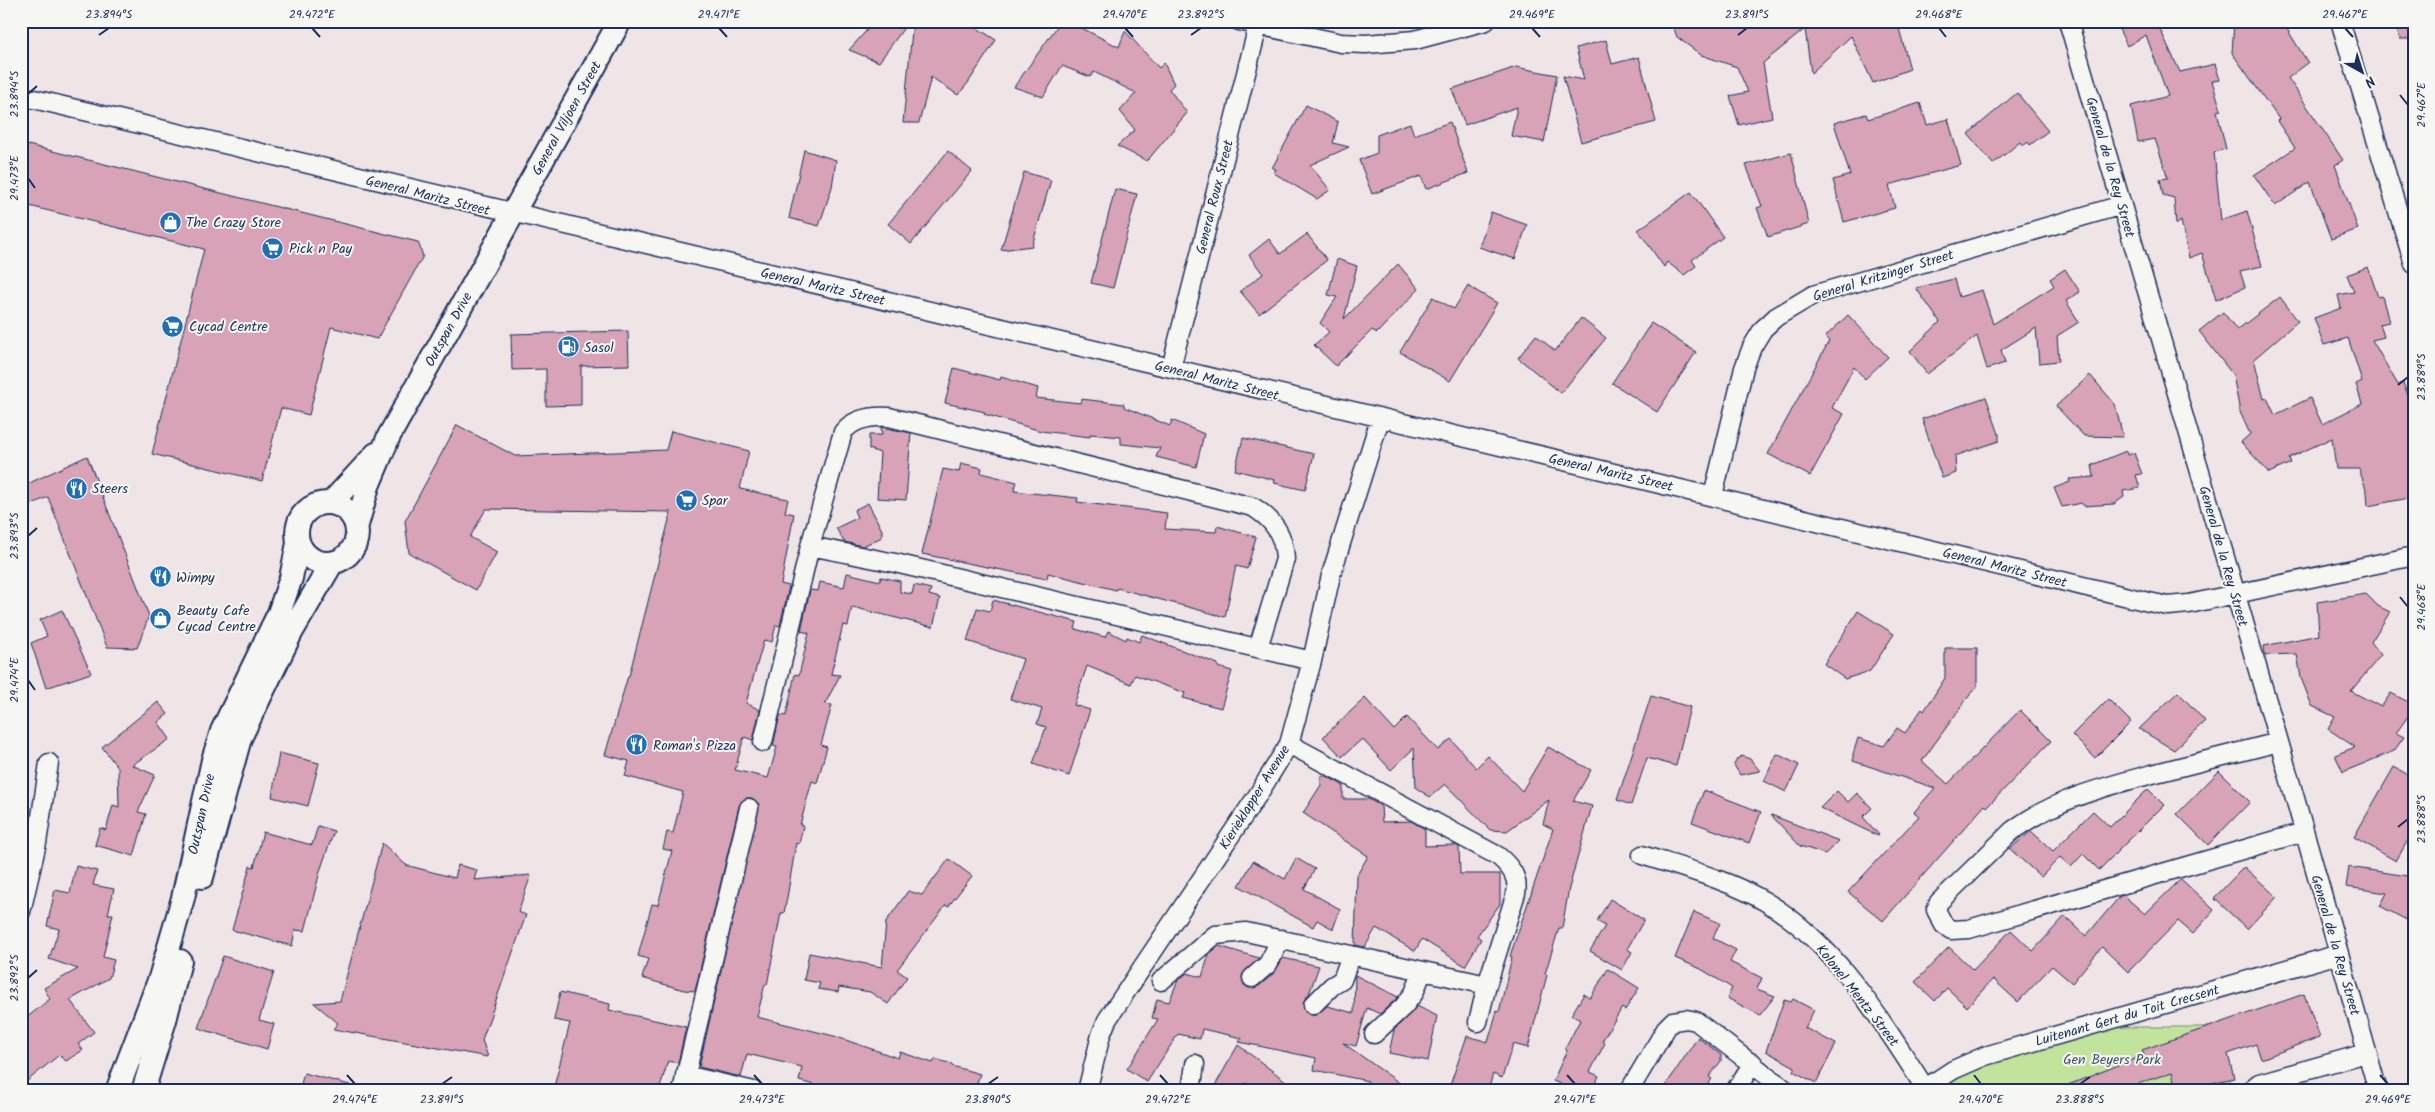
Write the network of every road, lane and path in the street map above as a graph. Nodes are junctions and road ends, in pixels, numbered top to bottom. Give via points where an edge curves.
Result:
1 (620, 21) edge
2 (1239, 21) edge
3 (1486, 21) edge
4 (2068, 21) edge
5 (2340, 21) edge
6 (1258, 26) junction
7 (21, 96) edge
8 (2122, 205) junction
9 (512, 215) junction
10 (2414, 264) edge
11 (1171, 368) junction
12 (1380, 419) junction
13 (386, 444) junction
14 (1713, 496) junction
15 (331, 503) junction
16 (357, 525) junction
17 (298, 543) junction
18 (810, 546) junction
19 (2414, 556) edge
20 (332, 563) junction
21 (2235, 595) junction
22 (1258, 648) junction
23 (1312, 662) junction
24 (763, 742) dead end
25 (2279, 742) junction
26 (1289, 744) junction
27 (49, 763) dead end
28 (749, 808) dead end
29 (2304, 832) junction
30 (1642, 855) dead end
31 (21, 912) edge
32 (1281, 939) junction
33 (2339, 954) junction
34 (1351, 955) junction
35 (1422, 972) junction
36 (1252, 978) dead end
37 (1161, 981) dead end
38 (1487, 985) junction
39 (1313, 1006) dead end
40 (1478, 1022) dead end
41 (1374, 1034) dead end
42 (2366, 1053) junction
43 (1753, 1063) junction
44 (1195, 1064) dead end
45 (684, 1083) edge
46 (1923, 1089) edge
47 (117, 1091) edge
48 (143, 1091) edge
49 (754, 1091) edge
50 (1087, 1091) edge
51 (1191, 1091) edge
52 (1629, 1091) edge
53 (1735, 1091) edge
54 (1787, 1091) edge
55 (2249, 1091) edge
56 (2378, 1091) edge

1 - 9 street, General Viljoen Street
2 - 6 street
3 - 6 street via 1415,40 1366,44 1341,44
4 - 8 street, General de la Rey Street
5 - 10 street
6 - 11 street, General Roux Street
7 - 9 street, General Maritz Street
8 - 14 street, General Kritzinger Street via 1813,295 1776,317 1763,328 1749,354
8 - 21 street, General de la Rey Street
9 - 11 street, General Maritz Street
9 - 13 street, Outspan Drive
11 - 12 street, General Maritz Street
12 - 14 street, General Maritz Street
12 - 23 street, Kierieklapper Avenue via 1331,575
13 - 15 street, Outspan Drive
13 - 16 street, Outspan Drive via 368,486
14 - 21 street, General Maritz Street via 2168,606
15 - 16 street via 350,512
15 - 17 street via 317,504 305,513 300,521
16 - 20 street via 353,549
17 - 20 street via 305,554 316,561
17 - 47 street, Outspan Drive via 279,613 222,731 183,898 160,978
18 - 22 street
18 - 22 street via 843,432 852,423 865,418 889,417 1253,507 1272,520 1281,534 1285,560
18 - 24 street
19 - 21 street, General Maritz Street
20 - 48 street, Outspan Drive via 292,633 240,738
21 - 25 street, General de la Rey Street
22 - 23 street
23 - 26 street, Kierieklapper Avenue
25 - 29 street, General de la Rey Street
25 - 29 street via 2090,791 2057,804 2012,831 1939,902 1936,910 1944,925 1951,930 1969,929
26 - 38 street via 1498,856 1510,868 1516,878 1516,893
26 - 50 street, Kierieklapper Avenue via 1107,1020
27 - 31 street via 37,843
28 - 45 street
29 - 33 street, General de la Rey Street
30 - 46 street, Kolonel Mentz Street via 1731,886 1787,916 1842,970 1886,1027
32 - 34 street
32 - 36 street via 1268,964
32 - 37 street via 1246,932 1215,935
33 - 42 street, General de la Rey Street
33 - 46 street, Luitenant Gert du Toit Crecsent via 1985,1056 1953,1070
34 - 35 street
34 - 39 street via 1342,980
35 - 38 street
35 - 41 street via 1414,993 1404,1006
38 - 40 street
42 - 55 street via 2259,1083
42 - 56 street, General de la Rey Street
43 - 52 street via 1696,1021 1677,1019 1667,1027
43 - 53 street
43 - 54 street
44 - 51 street
45 - 49 street

